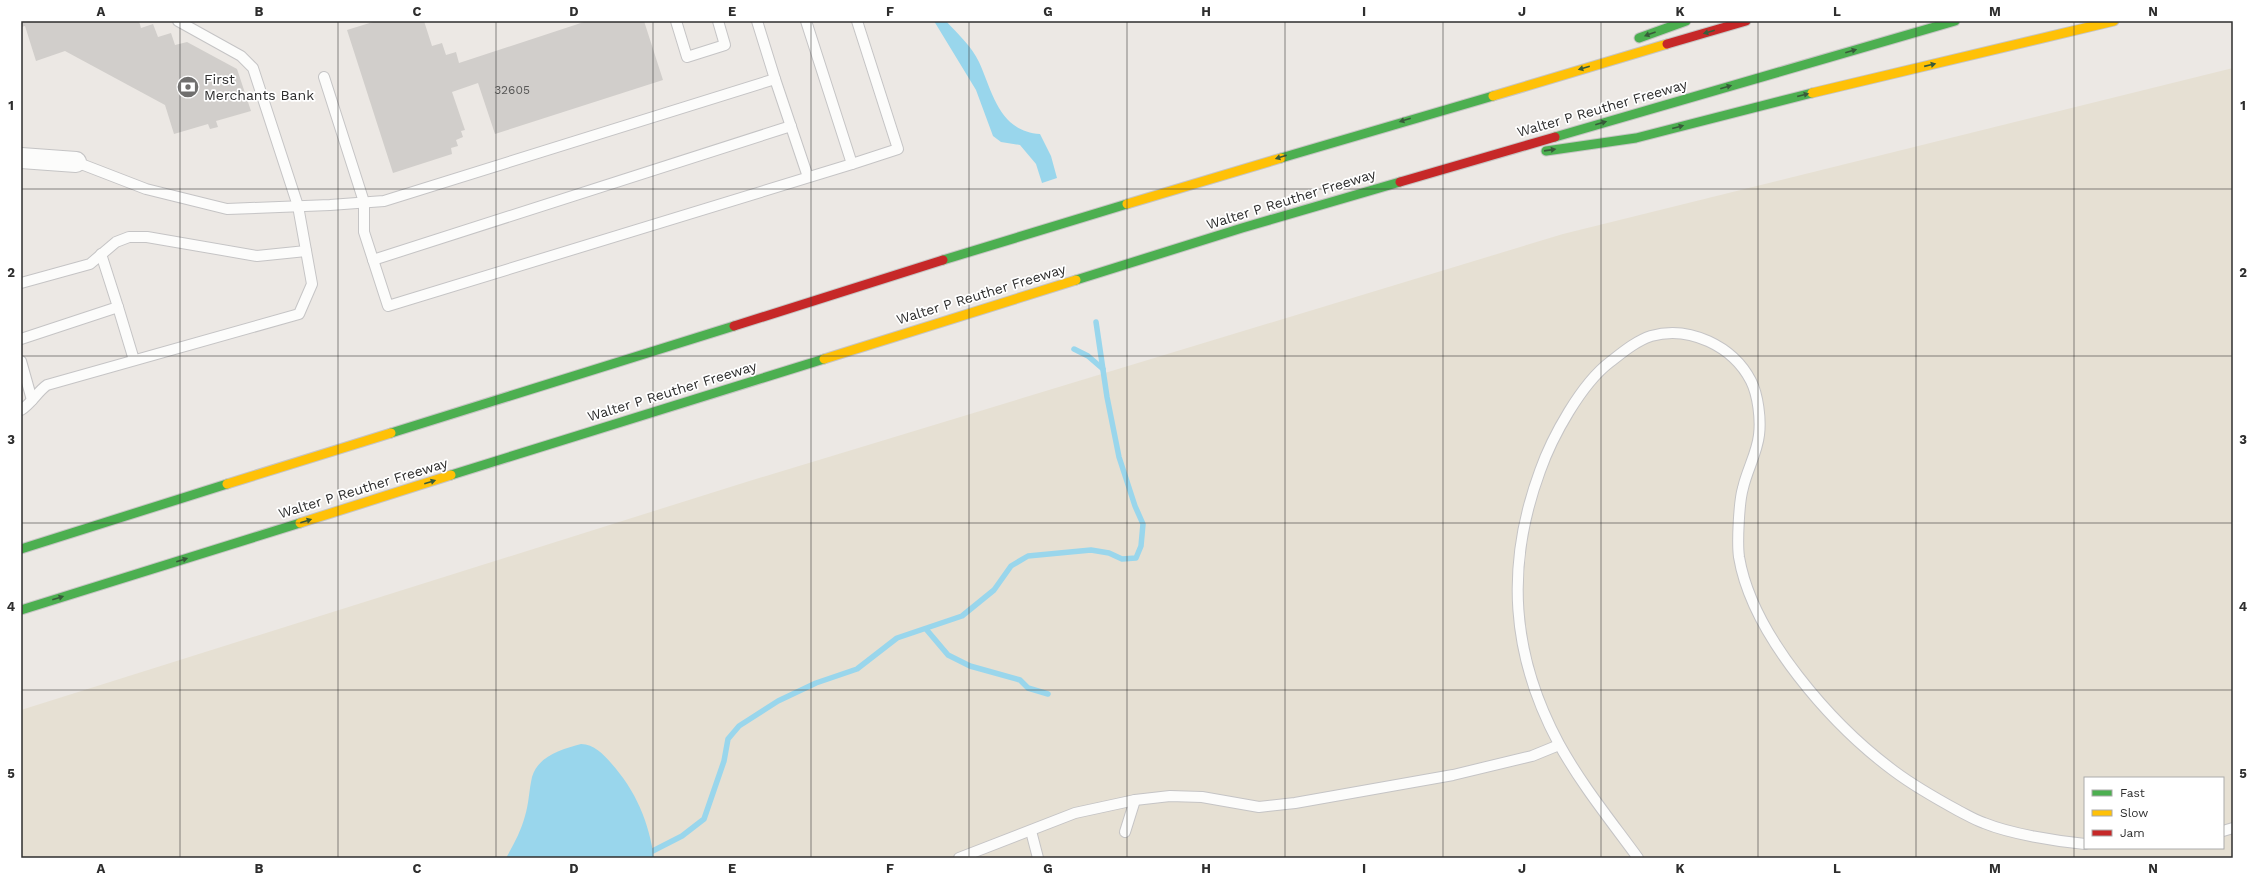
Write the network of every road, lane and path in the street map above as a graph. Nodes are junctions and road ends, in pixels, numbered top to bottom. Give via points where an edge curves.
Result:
1 (178, 21) edge
2 (676, 21) edge
3 (718, 21) edge
4 (757, 21) edge
5 (806, 21) edge
6 (857, 21) edge
7 (1686, 21) edge
8 (1746, 21) edge
9 (1955, 21) edge
10 (2114, 21) edge
11 (1627, 42) dead end
12 (1568, 63) dead end
13 (324, 77) dead end
14 (775, 79) junction
15 (1426, 114) junction
16 (791, 126) junction
17 (21, 158) edge
18 (1470, 161) junction
19 (76, 162) joint
20 (852, 164) junction
21 (808, 177) junction
22 (364, 202) junction
23 (298, 206) junction
24 (306, 251) junction
25 (101, 254) junction
26 (373, 260) junction
27 (21, 283) edge
28 (118, 307) junction
29 (21, 339) edge
30 (134, 360) junction
31 (21, 361) edge
32 (32, 400) junction
33 (21, 410) edge
34 (21, 549) edge
35 (21, 610) edge
36 (1559, 745) junction
37 (1135, 800) junction
38 (1031, 832) junction
39 (1125, 832) dead end
40 (2084, 844) edge
41 (959, 858) edge
42 (1038, 858) edge
43 (1638, 858) edge

1 - 23 lane via 241,56 254,68
2 - 3 lane via 687,57 725,45
4 - 14 lane
5 - 20 lane
6 - 20 lane via 898,148
7 -> 11 highway
8 -> 15 highway
18 -> 9 highway, Walter P Reuther Freeway
18 -> 10 highway via 1636,138 1764,104
12 - 15 highway
13 - 22 lane
14 - 16 lane
14 - 22 lane via 384,201
15 -> 34 highway via 1049,226
16 - 21 lane
16 - 26 lane
17 - 19 street
35 -> 18 highway, Walter P Reuther Freeway via 1051,287
19 - 23 lane via 146,189 227,209
20 - 21 lane
21 - 26 lane via 388,306
22 - 23 lane
22 - 26 lane via 364,232
23 - 24 lane
24 - 25 lane via 257,256 129,236
24 - 30 lane via 312,284 299,314
25 - 27 lane via 90,264
25 - 28 lane
28 - 29 lane
28 - 30 lane
30 - 32 lane via 48,385 37,392
31 - 32 lane
32 - 33 lane
36 - 37 lane via 1532,756 1453,775 1295,803 1259,807 1202,797 1170,796
36 - 40 lane via 1538,698 1522,645 1517,611 1517,579 1527,505 1544,458 1562,423 1605,366 1635,343 1653,336 1673,333 1693,336 1713,342 1731,355 1752,382 1758,404 1759,435 1741,491 1739,555 1754,607 1781,653 1805,684 1851,734 1894,771 1936,799 1984,824 2057,841
36 - 43 lane
37 - 38 lane via 1075,813
37 - 39 lane
38 - 41 lane
38 - 42 lane

